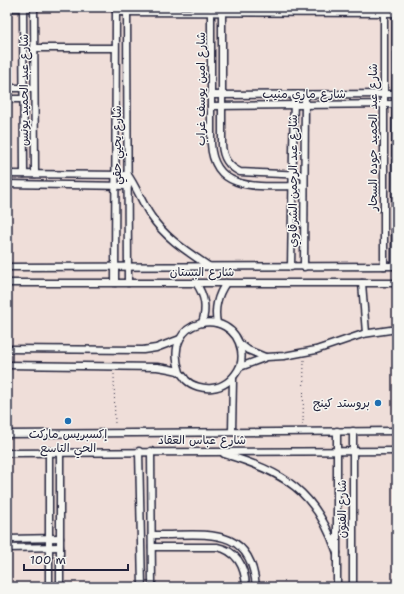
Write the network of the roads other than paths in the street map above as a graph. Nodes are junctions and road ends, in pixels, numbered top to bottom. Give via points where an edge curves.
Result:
1 (7, 8) edge
2 (23, 8) edge
3 (34, 8) edge
4 (116, 10) edge
5 (127, 10) edge
6 (302, 10) edge
7 (316, 10) edge
8 (384, 10) edge
9 (396, 11) edge
10 (212, 12) junction
11 (222, 12) junction
12 (34, 48) junction
13 (116, 48) junction
14 (7, 88) edge
15 (24, 88) junction
16 (34, 88) junction
17 (384, 94) junction
18 (396, 94) edge
19 (211, 95) junction
20 (222, 95) junction
21 (294, 95) junction
22 (305, 95) junction
23 (7, 99) edge
24 (24, 99) junction
25 (384, 104) junction
26 (396, 104) edge
27 (293, 105) junction
28 (305, 105) junction
29 (211, 106) junction
30 (222, 106) junction
31 (384, 173) junction
32 (396, 173) edge
33 (7, 174) edge
34 (24, 174) junction
35 (35, 174) junction
36 (293, 174) junction
37 (115, 175) junction
38 (128, 175) junction
39 (304, 175) junction
40 (384, 183) junction
41 (396, 183) edge
42 (7, 184) edge
43 (115, 186) junction
44 (128, 186) junction
45 (292, 186) junction
46 (304, 186) junction
47 (291, 266) junction
48 (384, 266) junction
49 (396, 266) edge
50 (7, 267) edge
51 (115, 267) junction
52 (128, 267) junction
53 (210, 267) junction
54 (304, 267) junction
55 (7, 283) edge
56 (115, 283) junction
57 (128, 283) junction
58 (196, 283) junction
59 (226, 283) junction
60 (362, 283) junction
61 (397, 284) edge
62 (202, 323) junction
63 (217, 323) junction
64 (397, 330) edge
65 (366, 333) junction
66 (180, 339) junction
67 (240, 344) junction
68 (7, 349) edge
69 (267, 357) junction
70 (7, 365) edge
71 (240, 367) junction
72 (180, 372) junction
73 (233, 378) junction
74 (337, 431) junction
75 (353, 431) junction
76 (397, 431) edge
77 (232, 432) junction
78 (7, 434) edge
79 (49, 451) junction
80 (60, 451) junction
81 (151, 451) junction
82 (353, 451) junction
83 (139, 452) junction
84 (217, 452) junction
85 (337, 452) junction
86 (397, 452) edge
87 (7, 453) edge
88 (152, 536) junction
89 (49, 538) junction
90 (60, 538) junction
91 (7, 539) edge
92 (49, 547) junction
93 (60, 547) junction
94 (152, 547) junction
95 (7, 548) edge
96 (337, 553) junction
97 (354, 586) edge
98 (50, 587) edge
99 (60, 587) edge
100 (142, 587) edge
101 (152, 587) edge
102 (246, 587) edge
103 (256, 587) edge
104 (337, 587) edge

1 - 2 street
2 - 3 street
2 - 15 street, شارع عبد الحميد يونس
3 - 12 street, شارع عبد الحميد يونس
4 - 5 street
4 - 13 street, شارع يحيي حقي
5 - 10 street
5 - 38 street, شارع يحيي حقي
6 - 7 street
6 - 11 street
7 - 8 street
8 - 9 street
8 - 17 street, شارع عبد الحميد جوده السحار
9 - 18 street, شارع عبد الحميد جوده السحار
10 - 11 street
10 - 19 street, شارع امين يوسف غراب
11 - 20 street, شارع امين يوسف غراب
12 - 13 street
12 - 16 street, شارع عبد الحميد يونس
13 - 37 street, شارع يحيي حقي
14 - 15 street
15 - 16 street
15 - 24 street, شارع عبد الحميد يونس
16 - 35 street, شارع عبد الحميد يونس
17 - 18 street, شارع ماري منيب
17 - 22 street, شارع ماري منيب
17 - 25 street, شارع عبد الحميد جوده السحار
18 - 26 street, شارع عبد الحميد جوده السحار
19 - 20 street, شارع ماري منيب
19 - 29 street, شارع امين يوسف غراب
20 - 21 street, شارع ماري منيب
20 - 30 street, شارع امين يوسف غراب
21 - 22 street, شارع ماري منيب
21 - 27 street, شارع عبد الرحمن الشرقاوي
22 - 28 street, شارع عبد الرحمن الشرقاوي
23 - 24 street
24 - 34 street, شارع عبد الحميد يونس
25 - 26 street, شارع ماري منيب
25 - 28 street, شارع ماري منيب
25 - 31 street, شارع عبد الحميد جوده السحار
26 - 32 street, شارع عبد الحميد جوده السحار
27 - 28 street, شارع ماري منيب
27 - 30 street, شارع ماري منيب
27 - 36 street, شارع عبد الرحمن الشرقاوي
28 - 39 street, شارع عبد الرحمن الشرقاوي
29 - 30 street, شارع ماري منيب
29 - 45 street, شارع امين يوسف غراب via 212,154 218,170 225,177 241,184
30 - 36 street, شارع امين يوسف غراب via 223,154 232,168 249,173
31 - 32 street
31 - 40 street, شارع عبد الحميد جوده السحار
32 - 41 street, شارع عبد الحميد جوده السحار
33 - 34 street
34 - 35 street
35 - 37 street
36 - 39 street, شارع امين يوسف غراب
36 - 45 street, شارع عبد الرحمن الشرقاوي
37 - 38 street
37 - 43 street, شارع يحيي حقي
38 - 44 street, شارع يحيي حقي
38 - 53 street via 152,218 163,231 176,244
39 - 46 street, شارع عبد الرحمن الشرقاوي
40 - 41 street
40 - 48 street, شارع عبد الحميد جوده السحار
41 - 49 street, شارع عبد الحميد جوده السحار
42 - 43 street
43 - 44 street
43 - 51 street, شارع يحيي حقي
44 - 52 street, شارع يحيي حقي
45 - 46 street, شارع امين يوسف غراب
45 - 47 street, شارع عبد الرحمن الشرقاوي
46 - 54 street, شارع عبد الرحمن الشرقاوي
47 - 53 street, شارع البستان
47 - 54 street, شارع البستان
48 - 49 street, شارع البستان
48 - 54 street, شارع البستان
50 - 51 street, شارع البستان
51 - 52 street, شارع البستان
51 - 56 street, شارع يحيي حقي
52 - 53 street, شارع البستان
52 - 57 street, شارع يحيي حقي
55 - 56 street, شارع البستان
56 - 57 street, شارع البستان
57 - 58 street, شارع البستان
58 - 59 street, شارع البستان
58 - 62 street via 205,302
59 - 60 street, شارع البستان
59 - 63 street via 216,306
60 - 61 street, شارع البستان
60 - 65 street
62 - 63 street
62 - 66 street via 186,331
63 - 67 street via 235,335
64 - 65 street
65 - 69 street via 304,353
66 - 68 street via 143,350
66 - 72 street via 176,350
67 - 69 street
67 - 71 street
69 - 71 street
70 - 72 street via 157,367
71 - 73 street
72 - 73 street via 188,381 199,387 223,385
73 - 77 street
74 - 75 street, شارع عباس العقاد
74 - 77 street, شارع عباس العقاد
74 - 85 street, شارع الفنون
75 - 76 street, شارع عباس العقاد
75 - 82 street, شارع الفنون
77 - 78 street, شارع عباس العقاد
79 - 80 street, شارع عباس العقاد
79 - 87 street, شارع عباس العقاد
79 - 89 street
80 - 83 street, شارع عباس العقاد
80 - 90 street
81 - 83 street, شارع عباس العقاد
81 - 84 street, شارع عباس العقاد
81 - 88 street
82 - 85 street, شارع عباس العقاد
82 - 86 street, شارع عباس العقاد
82 - 97 street, شارع الفنون
83 - 100 street
84 - 85 street, شارع عباس العقاد
84 - 96 street via 272,470 301,491 324,520
85 - 96 street, شارع الفنون
88 - 94 street
88 - 103 street via 214,536 237,543 252,561
89 - 90 street
89 - 91 street
89 - 92 street
90 - 93 street
92 - 93 street
92 - 95 street
92 - 98 street
93 - 99 street
94 - 101 street
94 - 102 street via 225,549 239,559
96 - 104 street, شارع الفنون

